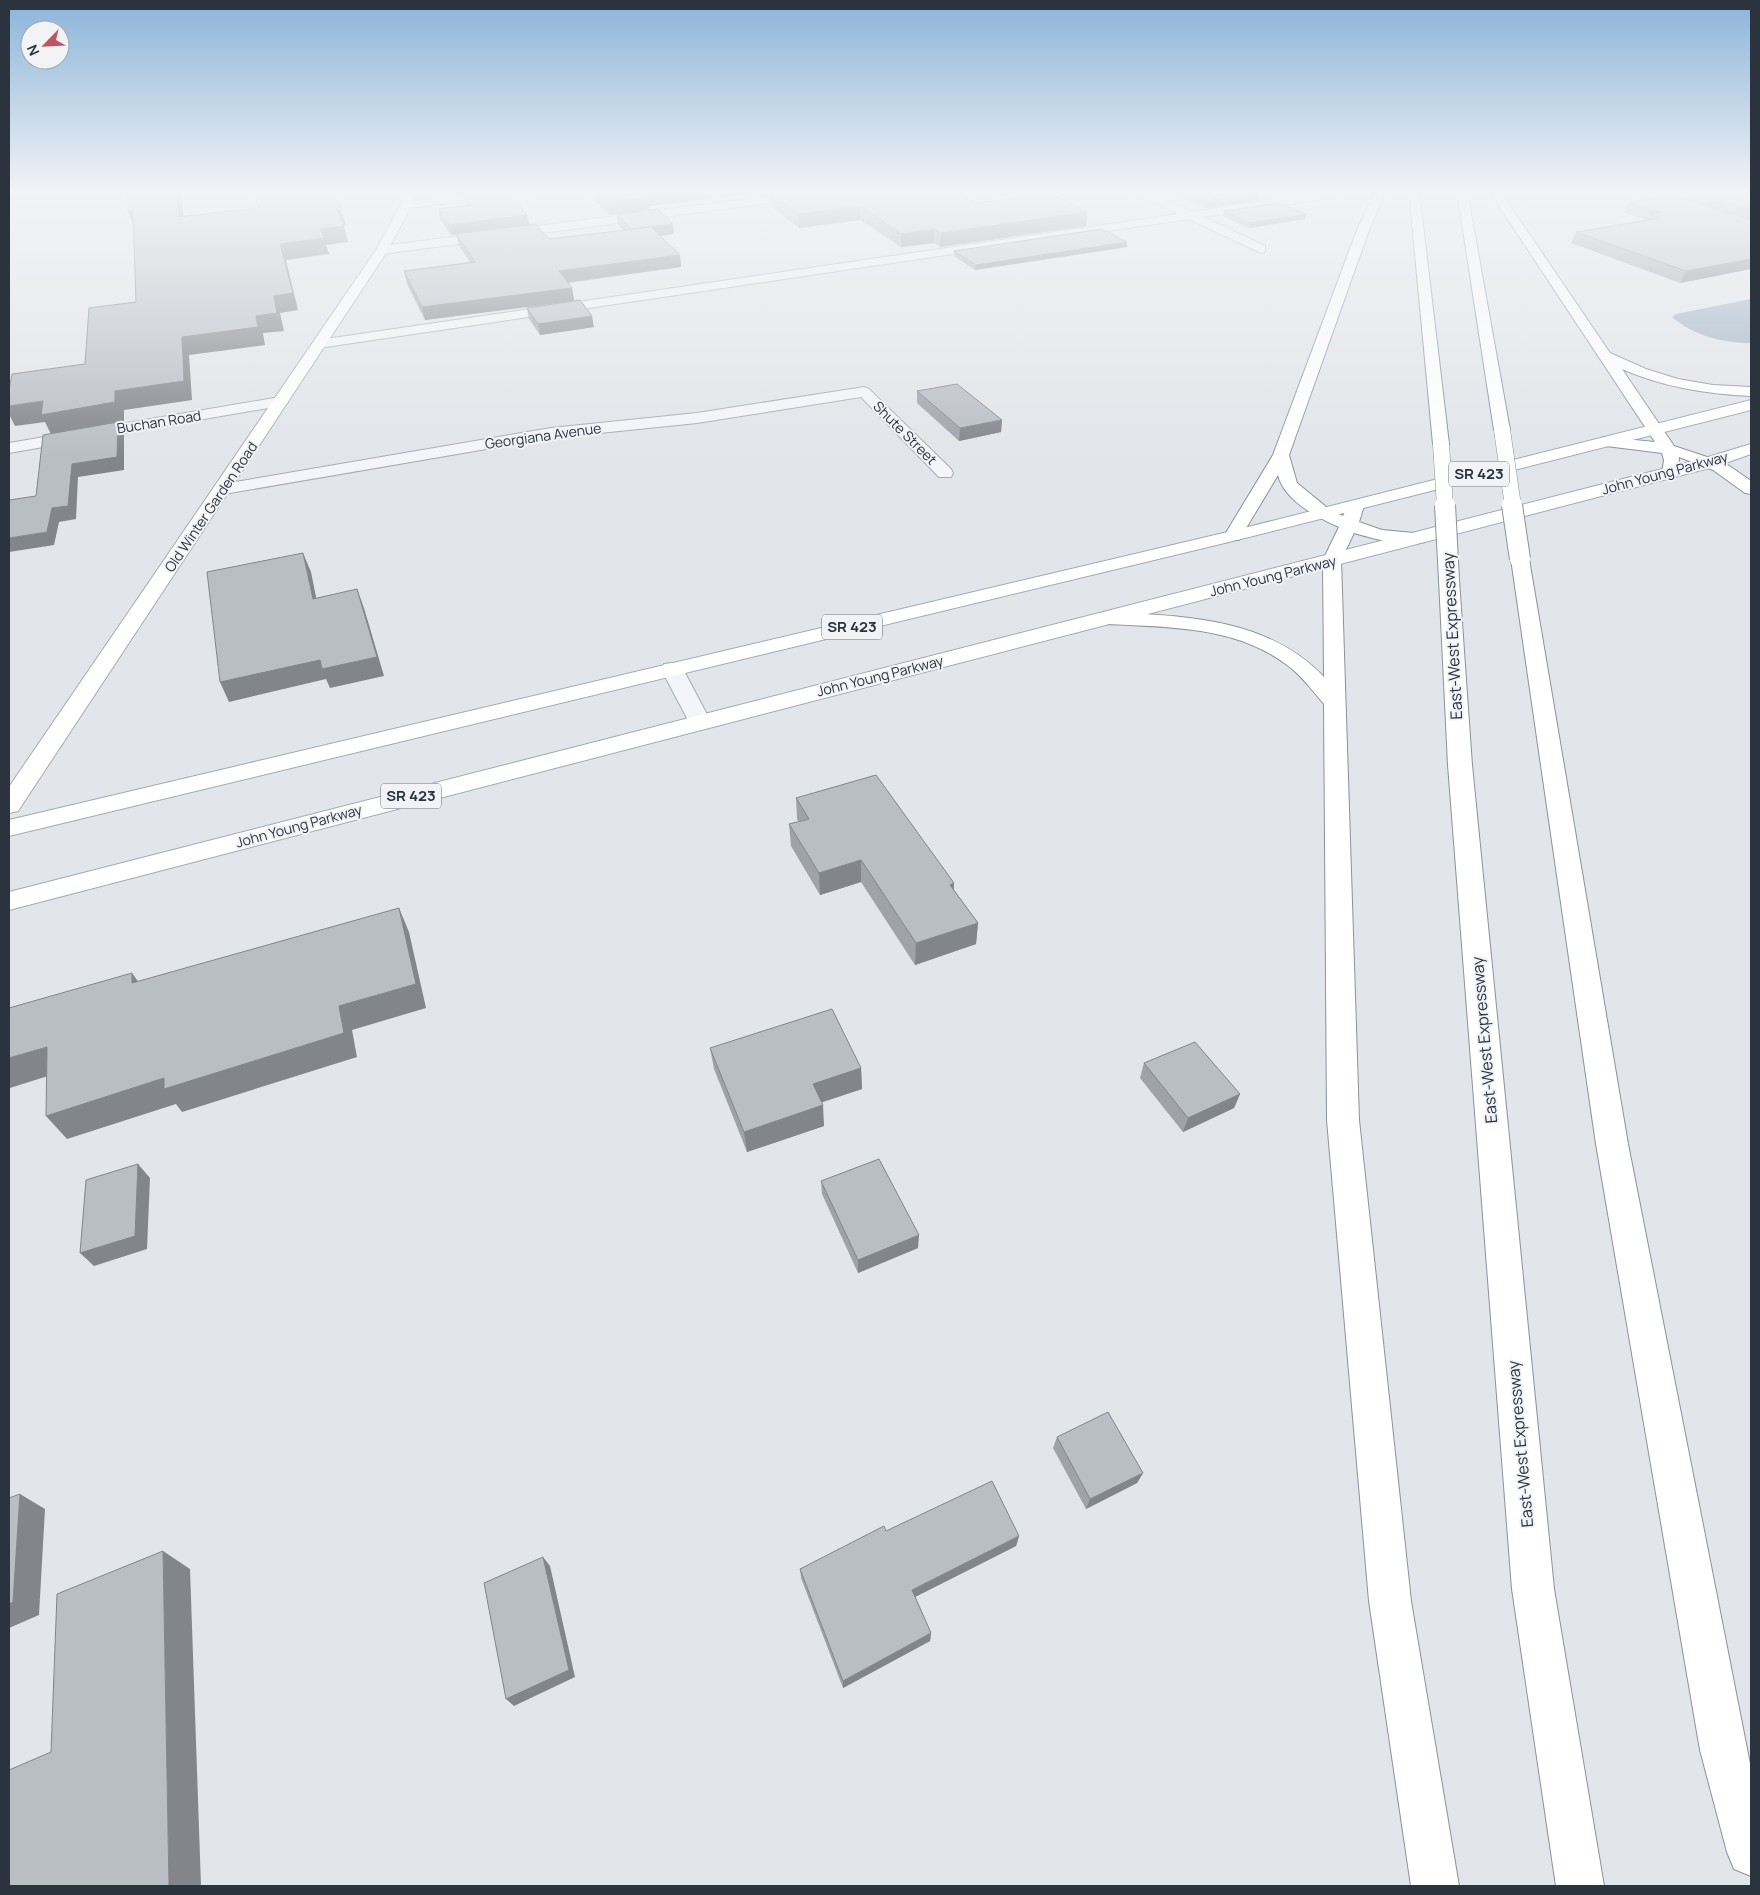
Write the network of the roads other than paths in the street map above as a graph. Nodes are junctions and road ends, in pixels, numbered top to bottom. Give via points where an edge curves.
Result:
1 (362, 279) edge
2 (755, 279) edge
3 (1345, 279) edge
4 (1423, 279) edge
5 (1477, 279) edge
6 (1553, 279) edge
7 (319, 344) junction
8 (1604, 355) junction
9 (1751, 391) edge
10 (864, 392) joint
11 (280, 402) junction
12 (1751, 404) edge
13 (1656, 430) junction
14 (1604, 442) junction
15 (9, 448) edge
16 (1751, 449) edge
17 (1669, 450) junction
18 (1281, 455) junction
19 (1711, 462) junction
20 (1670, 472) junction
21 (945, 473) dead end
22 (224, 489) junction
23 (1751, 489) edge
24 (1356, 506) junction
25 (1324, 514) junction
26 (1349, 525) junction
27 (1233, 536) junction
28 (1418, 538) junction
29 (1332, 560) junction
30 (1107, 618) junction
31 (672, 669) junction
32 (1336, 704) junction
33 (700, 722) junction
34 (9, 805) edge
35 (9, 828) edge
36 (9, 901) edge
37 (1751, 1852) edge
38 (1435, 1886) edge
39 (1580, 1886) edge

1 - 7 main road, Old Winter Garden Road
2 - 7 street
3 - 18 main road
4 - 39 main road, East-West Expressway, bridge via 1441,444 1460,765 1533,1589
5 - 37 main road, bridge via 1612,1144 1723,1750
6 - 8 main road
7 - 11 main road, Old Winter Garden Road
8 - 9 main road via 1634,371 1663,381 1699,389
8 - 13 main road
10 - 21 street, Shute Street
10 - 22 street, Georgiana Avenue via 697,418 551,433
11 - 15 street, Buchan Road
11 - 22 main road, Old Winter Garden Road
12 - 13 main road, SR 423
13 - 14 main road, SR 423
13 - 17 main road
14 - 17 main road via 1634,443
14 - 24 main road, SR 423
16 - 19 main road, John Young Parkway / SR 423
17 - 19 main road
17 - 20 main road via 1672,460
18 - 25 main road via 1289,485
18 - 27 main road
19 - 20 main road, John Young Parkway / SR 423
19 - 23 main road via 1732,473
20 - 28 main road, John Young Parkway / SR 423
22 - 34 main road, Old Winter Garden Road
24 - 25 main road, SR 423
24 - 26 main road
25 - 26 main road
25 - 27 main road, SR 423
26 - 28 main road via 1380,535
26 - 29 main road
27 - 31 main road, SR 423
28 - 29 main road, John Young Parkway / SR 423
29 - 30 main road, John Young Parkway / SR 423
29 - 32 main road
30 - 32 main road via 1204,626 1256,639 1294,660
30 - 33 main road, John Young Parkway / SR 423
31 - 33 street
31 - 35 main road, SR 423
32 - 38 main road via 1343,1120 1390,1601
33 - 36 main road, John Young Parkway / SR 423

